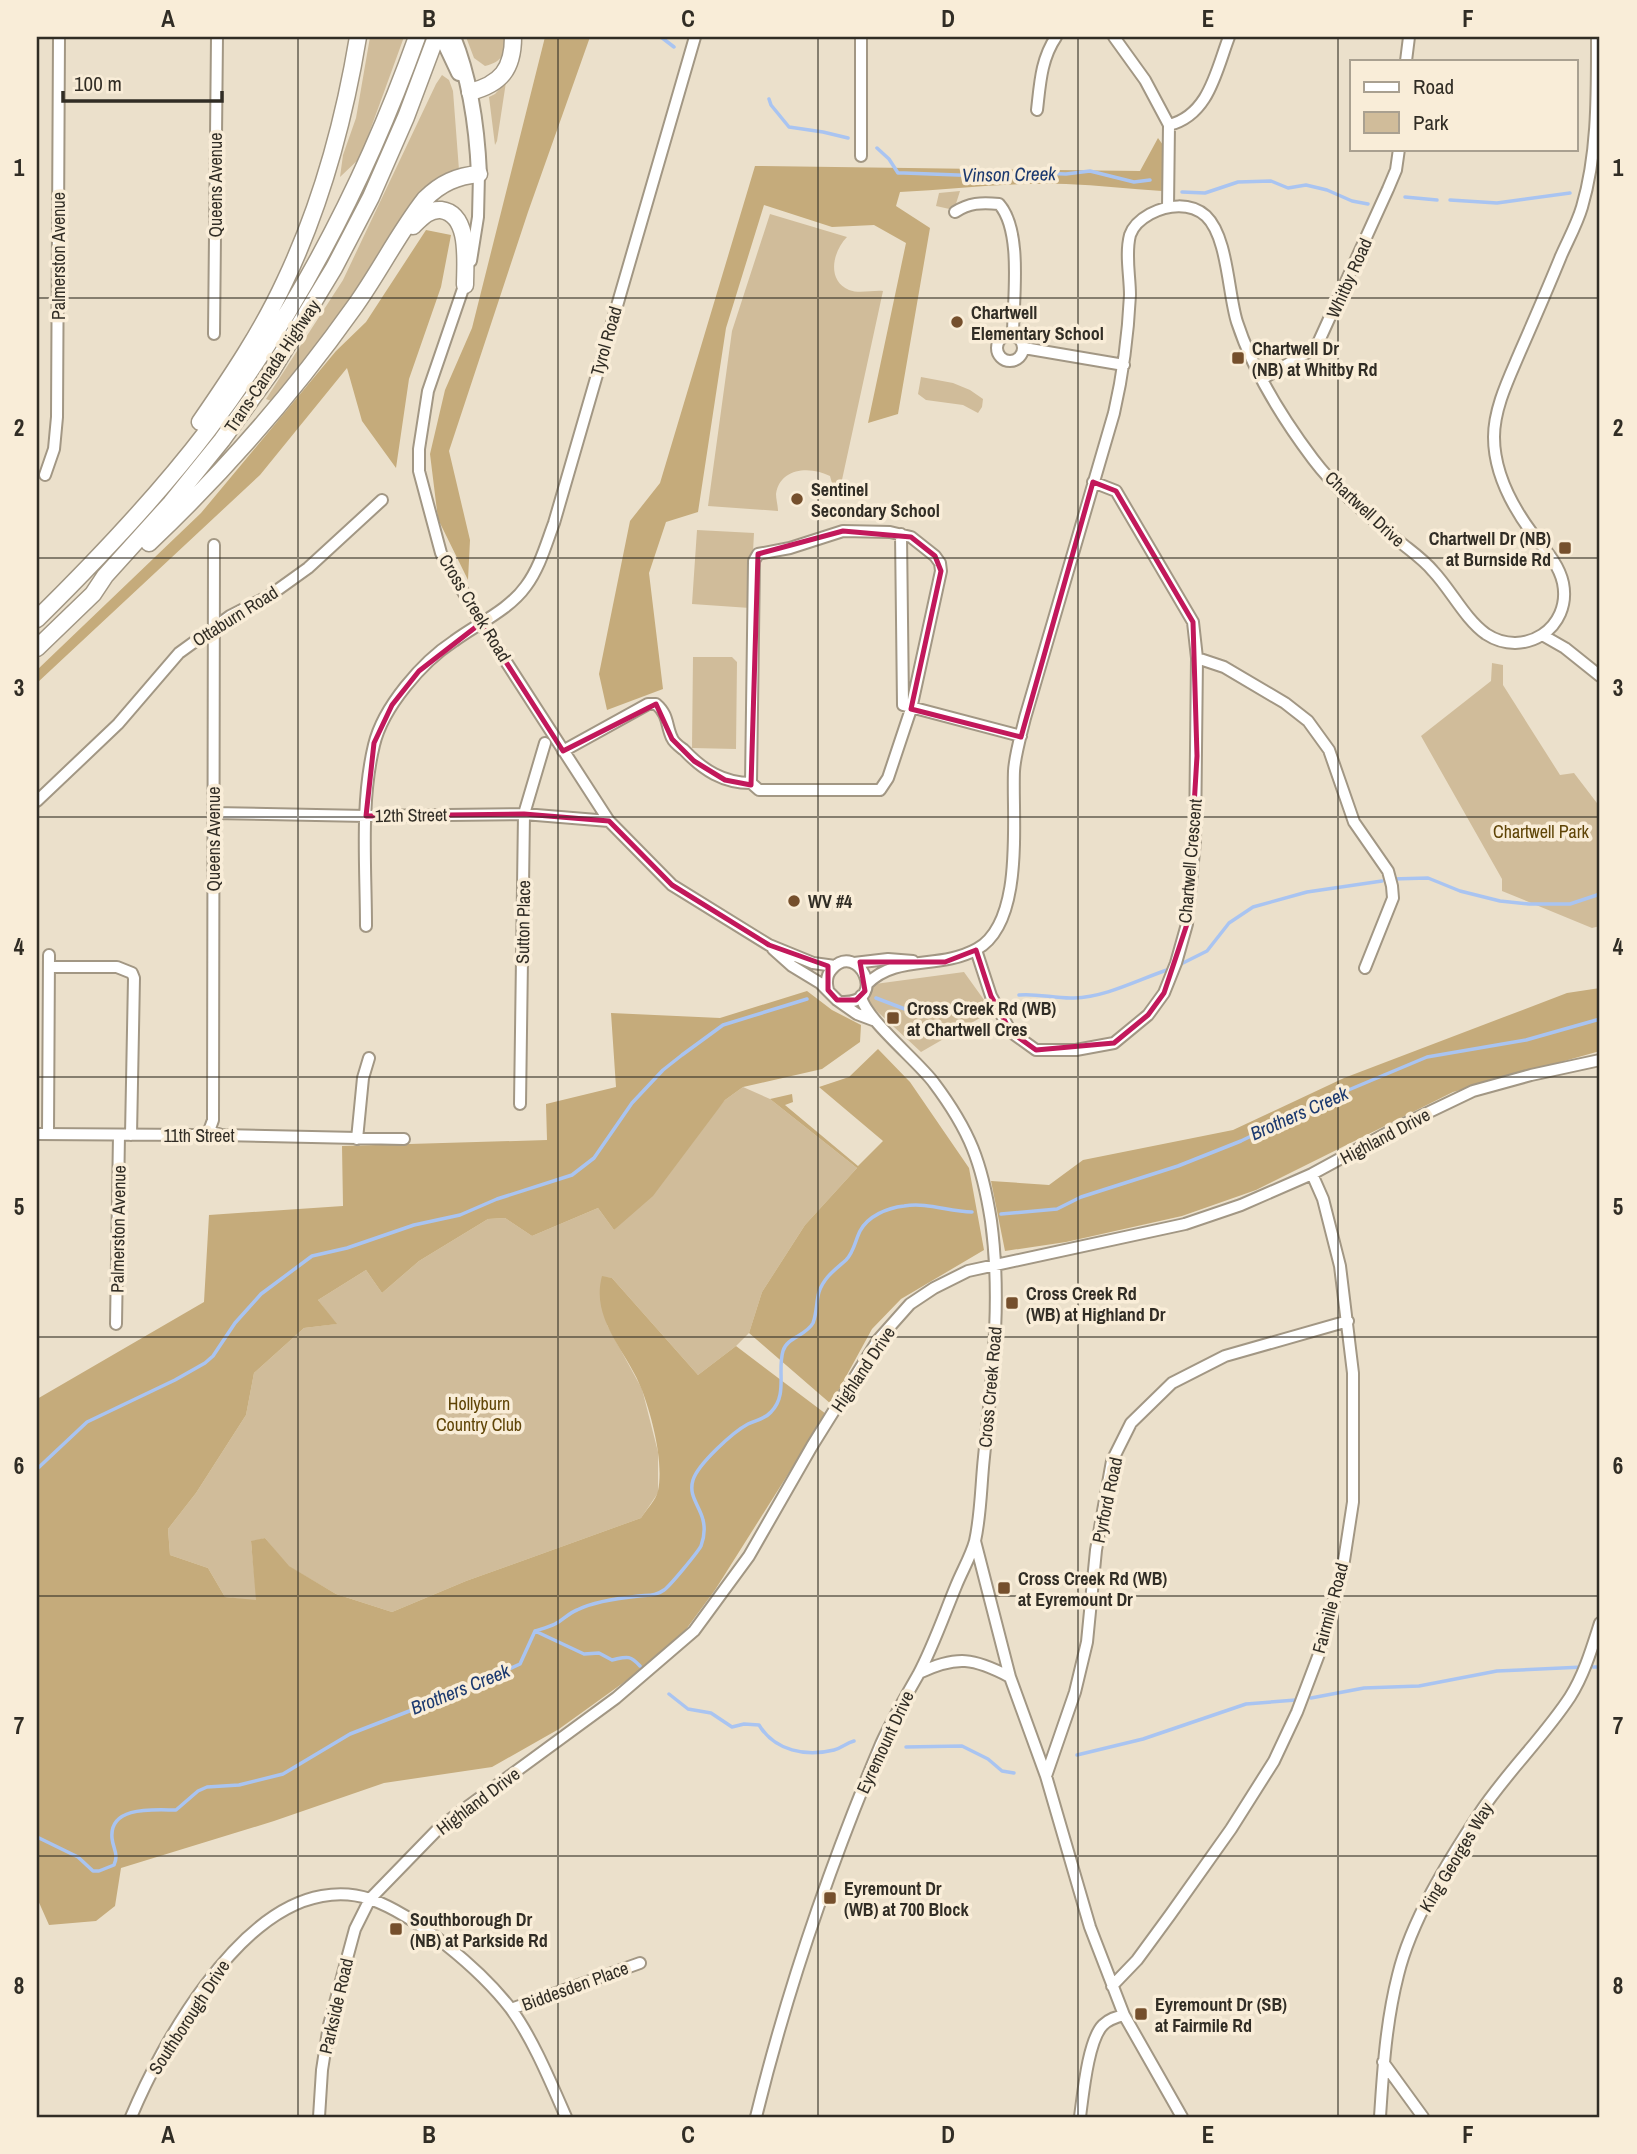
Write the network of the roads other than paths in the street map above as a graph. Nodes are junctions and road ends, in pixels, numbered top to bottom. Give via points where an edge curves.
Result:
1 (59, 37) edge
2 (217, 37) edge
3 (358, 37) edge
4 (417, 37) edge
5 (436, 37) edge
6 (442, 37) edge
7 (453, 37) edge
8 (513, 37) edge
9 (695, 37) edge
10 (861, 37) edge
11 (1056, 37) edge
12 (1114, 37) edge
13 (1229, 37) edge
14 (1409, 37) edge
15 (1597, 37) edge
16 (1406, 60) edge
17 (470, 92) junction
18 (1037, 110) dead end
19 (1169, 125) junction
20 (1399, 150) edge
21 (861, 156) dead end
22 (479, 174) junction
23 (1168, 207) junction
24 (955, 212) dead end
25 (379, 269) junction
26 (465, 285) junction
27 (214, 334) dead end
28 (1013, 335) junction
29 (1024, 348) junction
30 (1125, 365) junction
31 (1262, 379) junction
32 (45, 475) dead end
33 (1093, 482) junction
34 (382, 500) dead end
35 (901, 534) junction
36 (214, 545) dead end
37 (93, 594) junction
38 (41, 615) edge
39 (481, 623) junction
40 (213, 628) junction
41 (1544, 636) junction
42 (37, 648) edge
43 (1197, 658) junction
44 (1600, 676) edge
45 (911, 709) junction
46 (1021, 736) junction
47 (545, 743) dead end
48 (564, 751) junction
49 (751, 783) junction
50 (37, 801) edge
51 (213, 813) junction
52 (524, 814) junction
53 (366, 816) junction
54 (609, 821) junction
55 (366, 926) dead end
56 (769, 945) junction
57 (976, 950) junction
58 (853, 963) junction
59 (926, 963) junction
60 (835, 966) junction
61 (1365, 968) dead end
62 (867, 985) junction
63 (828, 990) junction
64 (861, 996) junction
65 (843, 1002) junction
66 (873, 1020) junction
67 (369, 1058) dead end
68 (1600, 1060) edge
69 (520, 1104) dead end
70 (209, 1131) junction
71 (42, 1134) edge
72 (119, 1135) junction
73 (131, 1135) junction
74 (357, 1139) junction
75 (404, 1139) dead end
76 (1312, 1174) junction
77 (996, 1265) junction
78 (1348, 1321) junction
79 (116, 1324) dead end
80 (975, 1542) junction
81 (1600, 1623) edge
82 (919, 1673) junction
83 (1010, 1677) junction
84 (1046, 1776) junction
85 (370, 1899) junction
86 (640, 1963) dead end
87 (1112, 1986) junction
88 (511, 2009) junction
89 (1124, 2015) junction
90 (1383, 2062) junction
91 (131, 2117) edge
92 (319, 2117) edge
93 (566, 2117) edge
94 (756, 2117) edge
95 (1080, 2117) edge
96 (1182, 2117) edge
97 (1380, 2117) edge
98 (1423, 2117) edge

1 - 32 street, Palmerston Avenue via 57,417 54,449
2 - 27 street, Queens Avenue
3 - 38 highway via 347,102 327,174 266,319 177,453
4 - 38 highway, Trans-Canada Highway via 354,189 277,330 183,461
5 - 37 highway, Trans-Canada Highway via 371,197 292,340 222,440
6 - 17 main road
7 - 17 main road
8 - 17 highway via 510,61 500,78
9 - 39 street, Tyrol Road via 554,523 525,588
10 - 21 street
11 - 18 street via 1045,58
12 - 19 street
13 - 19 street via 1203,103 1189,117
14 - 16 street
15 - 41 street via 1590,177 1581,210 1508,379 1494,433 1503,482 1562,580 1562,612
17 - 22 main road
19 - 23 street
20 - 31 street, Whitby Road via 1396,170 1320,341
22 - 25 highway via 454,178 434,190
22 - 26 street, Cross Creek Road via 478,217
23 - 30 street via 1150,214 1130,235
23 - 31 street, Chartwell Drive via 1186,206 1206,216 1220,240 1237,321
24 - 28 street via 984,202 999,204 1004,210 1013,255
25 - 26 highway via 423,216 446,211 461,227
25 - 37 highway via 307,370 240,451
26 - 39 street, Cross Creek Road via 428,391 419,471 441,553
28 - 29 street
28 - 29 street via 1001,339 999,355 1014,361
29 - 30 street
30 - 33 street
31 - 41 street, Chartwell Drive via 1314,461 1351,501 1432,568 1485,633 1515,642
33 - 43 street, Chartwell Crescent via 1116,491 1132,514 1193,622
33 - 46 street
34 - 40 street, Ottaburn Road via 308,568
35 - 45 street via 901,701
35 - 45 street via 935,556 941,571
35 - 49 street via 843,531 758,554 754,561
36 - 40 street, Queens Avenue
37 - 42 highway, Trans-Canada Highway
39 - 48 street, Cross Creek Road
39 - 53 street, Tyrol Road via 419,671 391,705 374,743
40 - 50 street, Ottaburn Road via 172,660 118,724
40 - 51 street, Queens Avenue
41 - 44 street
43 - 57 street, Chartwell Crescent via 1195,841 1187,924 1164,993 1148,1015 1114,1043 1076,1050 1037,1050 1011,1032 991,996
43 - 61 street via 1224,667 1285,703 1308,721 1329,750 1354,822 1388,871 1392,886 1393,898
45 - 46 street
45 - 49 street via 880,790 759,790
46 - 57 street via 1014,767 1012,890 993,934
47 - 52 street, Sutton Place
48 - 49 street via 648,704 656,704 664,712 672,739 694,761 725,780
48 - 54 street, Cross Creek Road
51 - 53 street, 12th Street
51 - 70 street, Queens Avenue via 213,1120
52 - 53 street, 12th Street
52 - 54 street, 12th Street
52 - 69 street, Sutton Place
53 - 55 street, Tyrol Road
54 - 56 street, Cross Creek Road via 672,885
56 - 60 street, Cross Creek Road via 813,963
56 - 63 street, Cross Creek Road
57 - 59 street via 946,962
58 - 59 street via 888,959
58 - 60 street
58 - 62 street via 864,971
59 - 62 street via 894,967
60 - 63 street via 827,977
62 - 64 street
63 - 65 street
64 - 65 street
64 - 66 street, Cross Creek Road
65 - 66 street, Cross Creek Road
66 - 77 street, Cross Creek Road via 933,1081 974,1147
67 - 74 street
68 - 76 street, Highland Drive via 1473,1091
70 - 73 street, 11th Street
70 - 74 street, 11th Street
71 - 72 street, 11th Street
71 - 73 street via 49,961 117,967 132,973
72 - 73 street, 11th Street
72 - 79 street, Palmerston Avenue
74 - 75 street, 11th Street
76 - 77 street, Highland Drive via 1185,1224
76 - 78 street, Fairmile Road via 1340,1266
77 - 80 street, Cross Creek Road via 995,1338
77 - 85 street, Highland Drive via 968,1271 918,1298 878,1340 749,1556 694,1631 616,1698 440,1827
78 - 84 street, Pyrford Road via 1225,1356 1172,1383 1131,1423 1112,1461 1096,1550 1087,1642
78 - 87 street, Fairmile Road via 1353,1373 1353,1502 1343,1567 1319,1654 1297,1712 1231,1829 1138,1960
80 - 82 street, Cross Creek Road
80 - 83 street, Cross Creek Road
81 - 90 street, King Georges Way via 1570,1696 1479,1813 1439,1878 1398,1972
82 - 83 street, Eyremount Drive via 962,1659
82 - 94 street, Eyremount Drive via 881,1744 819,1904
83 - 84 street
84 - 87 street
85 - 88 street, Southborough Drive via 408,1918 466,1962
85 - 91 street, Southborough Drive via 348,1894 321,1896 269,1919 224,1959 144,2085
85 - 92 street, Parkside Road via 355,1929 329,2025
86 - 88 street, Biddesden Place
87 - 89 street
88 - 93 street, Southborough Drive
89 - 95 street via 1101,2026 1087,2067
89 - 96 street
90 - 97 street, King Georges Way
90 - 98 street

